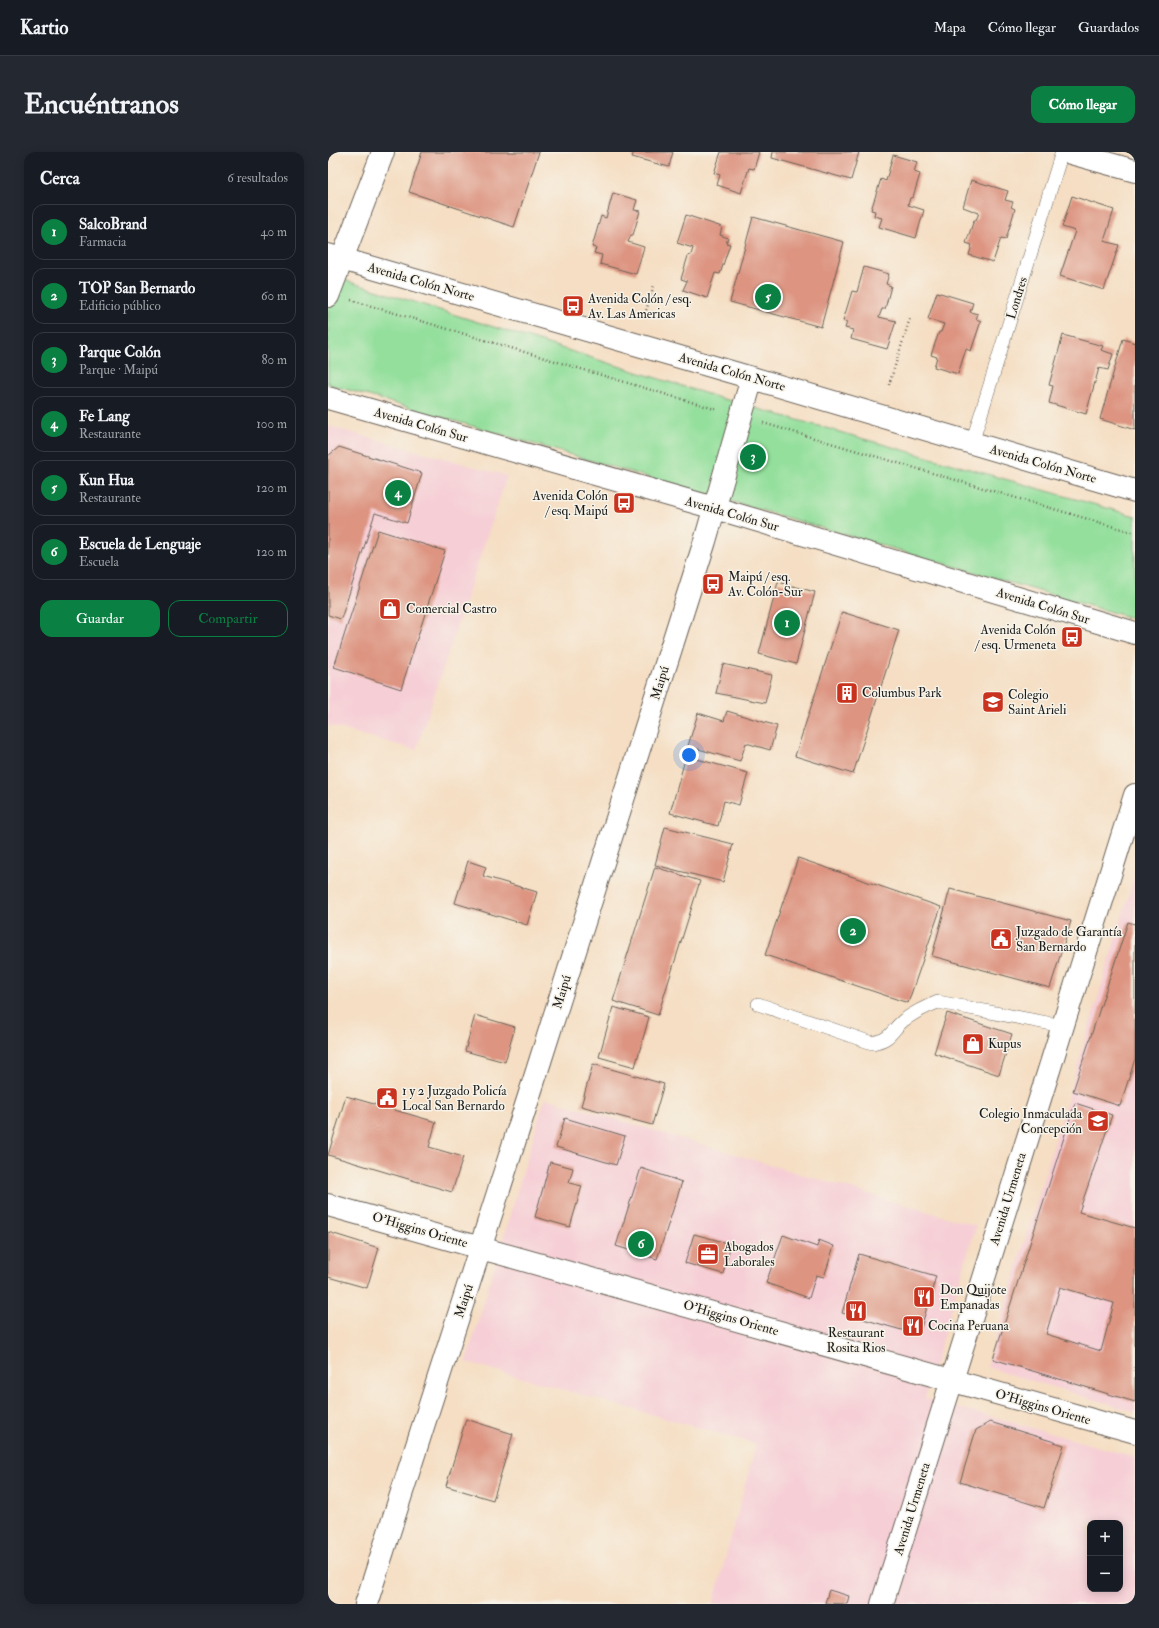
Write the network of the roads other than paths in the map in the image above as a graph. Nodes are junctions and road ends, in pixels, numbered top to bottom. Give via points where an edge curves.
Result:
1 (383, 152) edge
2 (1062, 152) edge
3 (1067, 152) edge
4 (1135, 171) edge
5 (335, 257) edge
6 (328, 296) edge
7 (752, 378) junction
8 (328, 398) edge
9 (972, 443) junction
10 (1135, 491) edge
11 (714, 508) junction
12 (1135, 634) edge
13 (1135, 795) edge
14 (758, 1004) dead end
15 (1063, 1026) junction
16 (328, 1204) edge
17 (481, 1248) junction
18 (952, 1381) junction
19 (1135, 1432) edge
20 (366, 1604) edge
21 (882, 1604) edge

1 - 5 main road
2 - 9 lane, Londres
3 - 4 main road
5 - 6 main road
5 - 7 main road, Avenida Colón Norte
7 - 9 main road, Avenida Colón Norte
7 - 11 main road, Maipú
8 - 11 main road, Avenida Colón Sur
9 - 10 main road, Avenida Colón Norte
11 - 12 main road, Avenida Colón Sur
11 - 17 main road, Maipú
13 - 15 main road, Avenida Urmeneta
14 - 15 lane via 872,1043 884,1041 918,1010 938,1002
15 - 18 main road, Avenida Urmeneta
16 - 17 main road, O'Higgins Oriente
17 - 18 main road, O'Higgins Oriente
17 - 20 main road, Maipú
18 - 19 main road, O'Higgins Oriente
18 - 21 main road, Avenida Urmeneta

